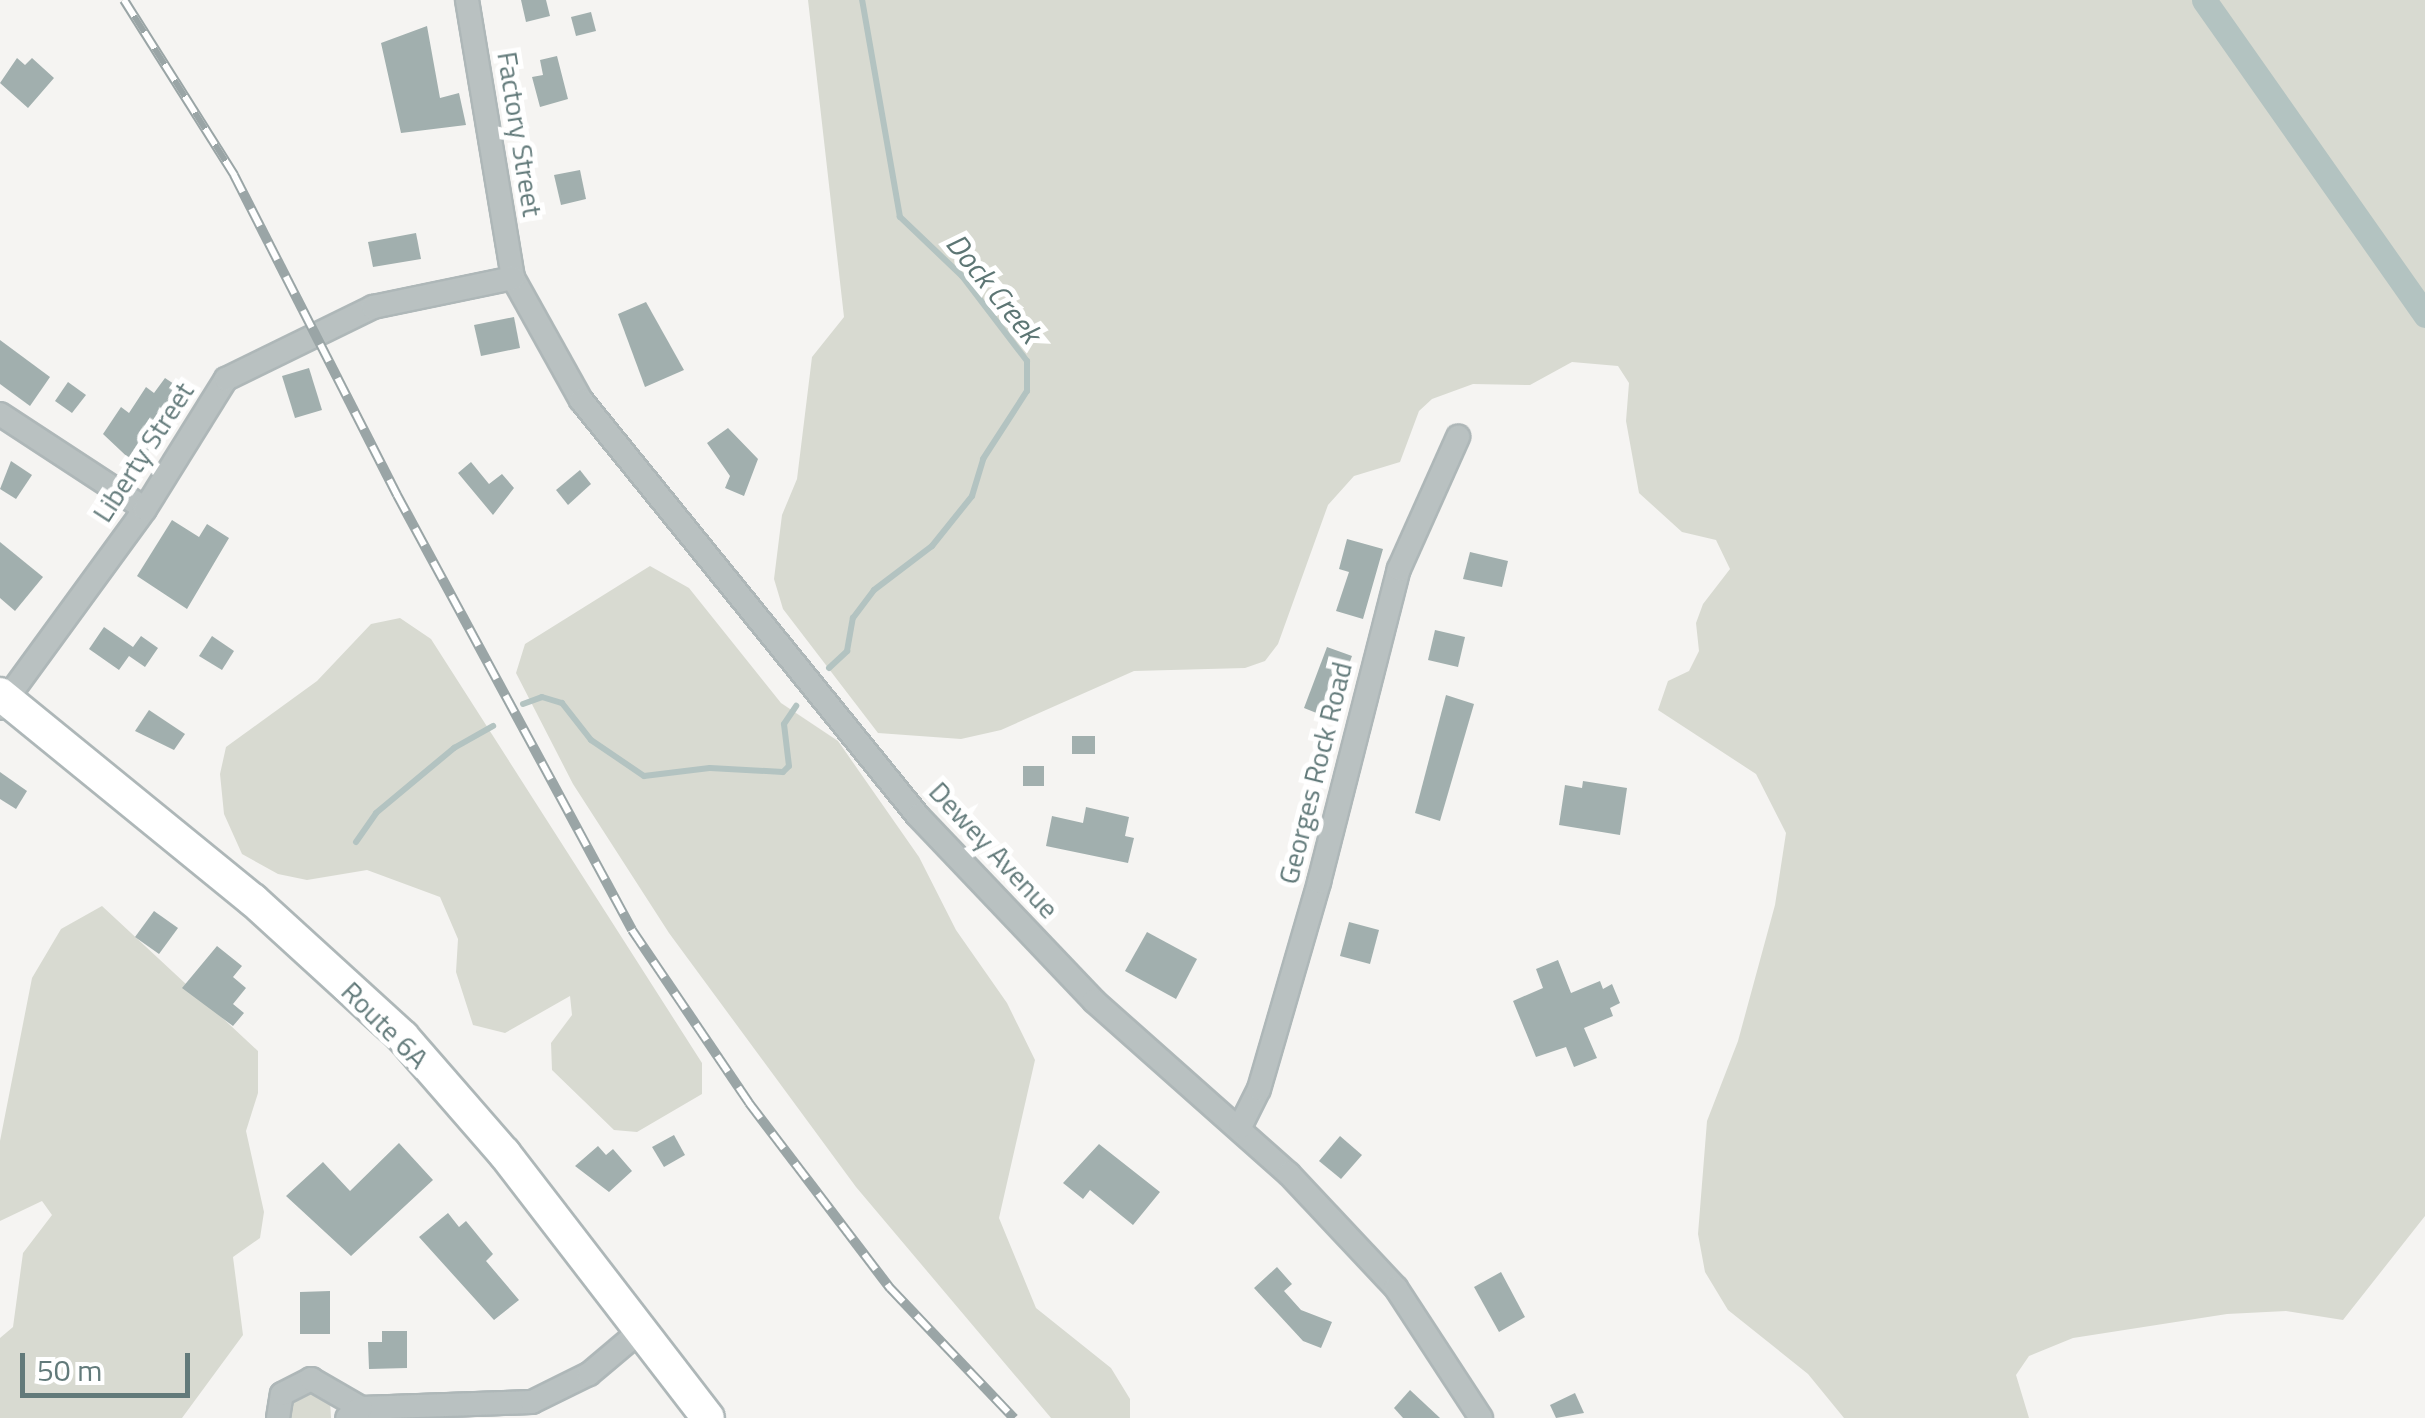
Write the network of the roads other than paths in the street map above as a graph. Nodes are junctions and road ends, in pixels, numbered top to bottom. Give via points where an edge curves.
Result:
1 (467, 0) edge
2 (513, 278) junction
3 (0, 414) edge
4 (1458, 436) dead end
5 (145, 508) junction
6 (2, 700) edge
7 (1240, 1128) junction
8 (640, 1331) junction
9 (354, 1413) edge
10 (278, 1418) edge
11 (708, 1418) edge
12 (1481, 1418) edge

1 - 2 street, Factory Street
2 - 5 street, Liberty Street via 373,307 226,379
2 - 7 street, Dewey Avenue via 602,428 918,816 1094,1001
3 - 5 street
4 - 7 street, Georges Rock Road via 1399,568 1314,901 1259,1089
5 - 6 street, Liberty Street
6 - 8 main road, Route 6A via 253,900 403,1037 504,1154
7 - 12 street, Dewey Avenue via 1396,1288
8 - 9 street via 590,1374 532,1402
8 - 11 main road, Route 6A
9 - 10 street via 310,1378 282,1394

